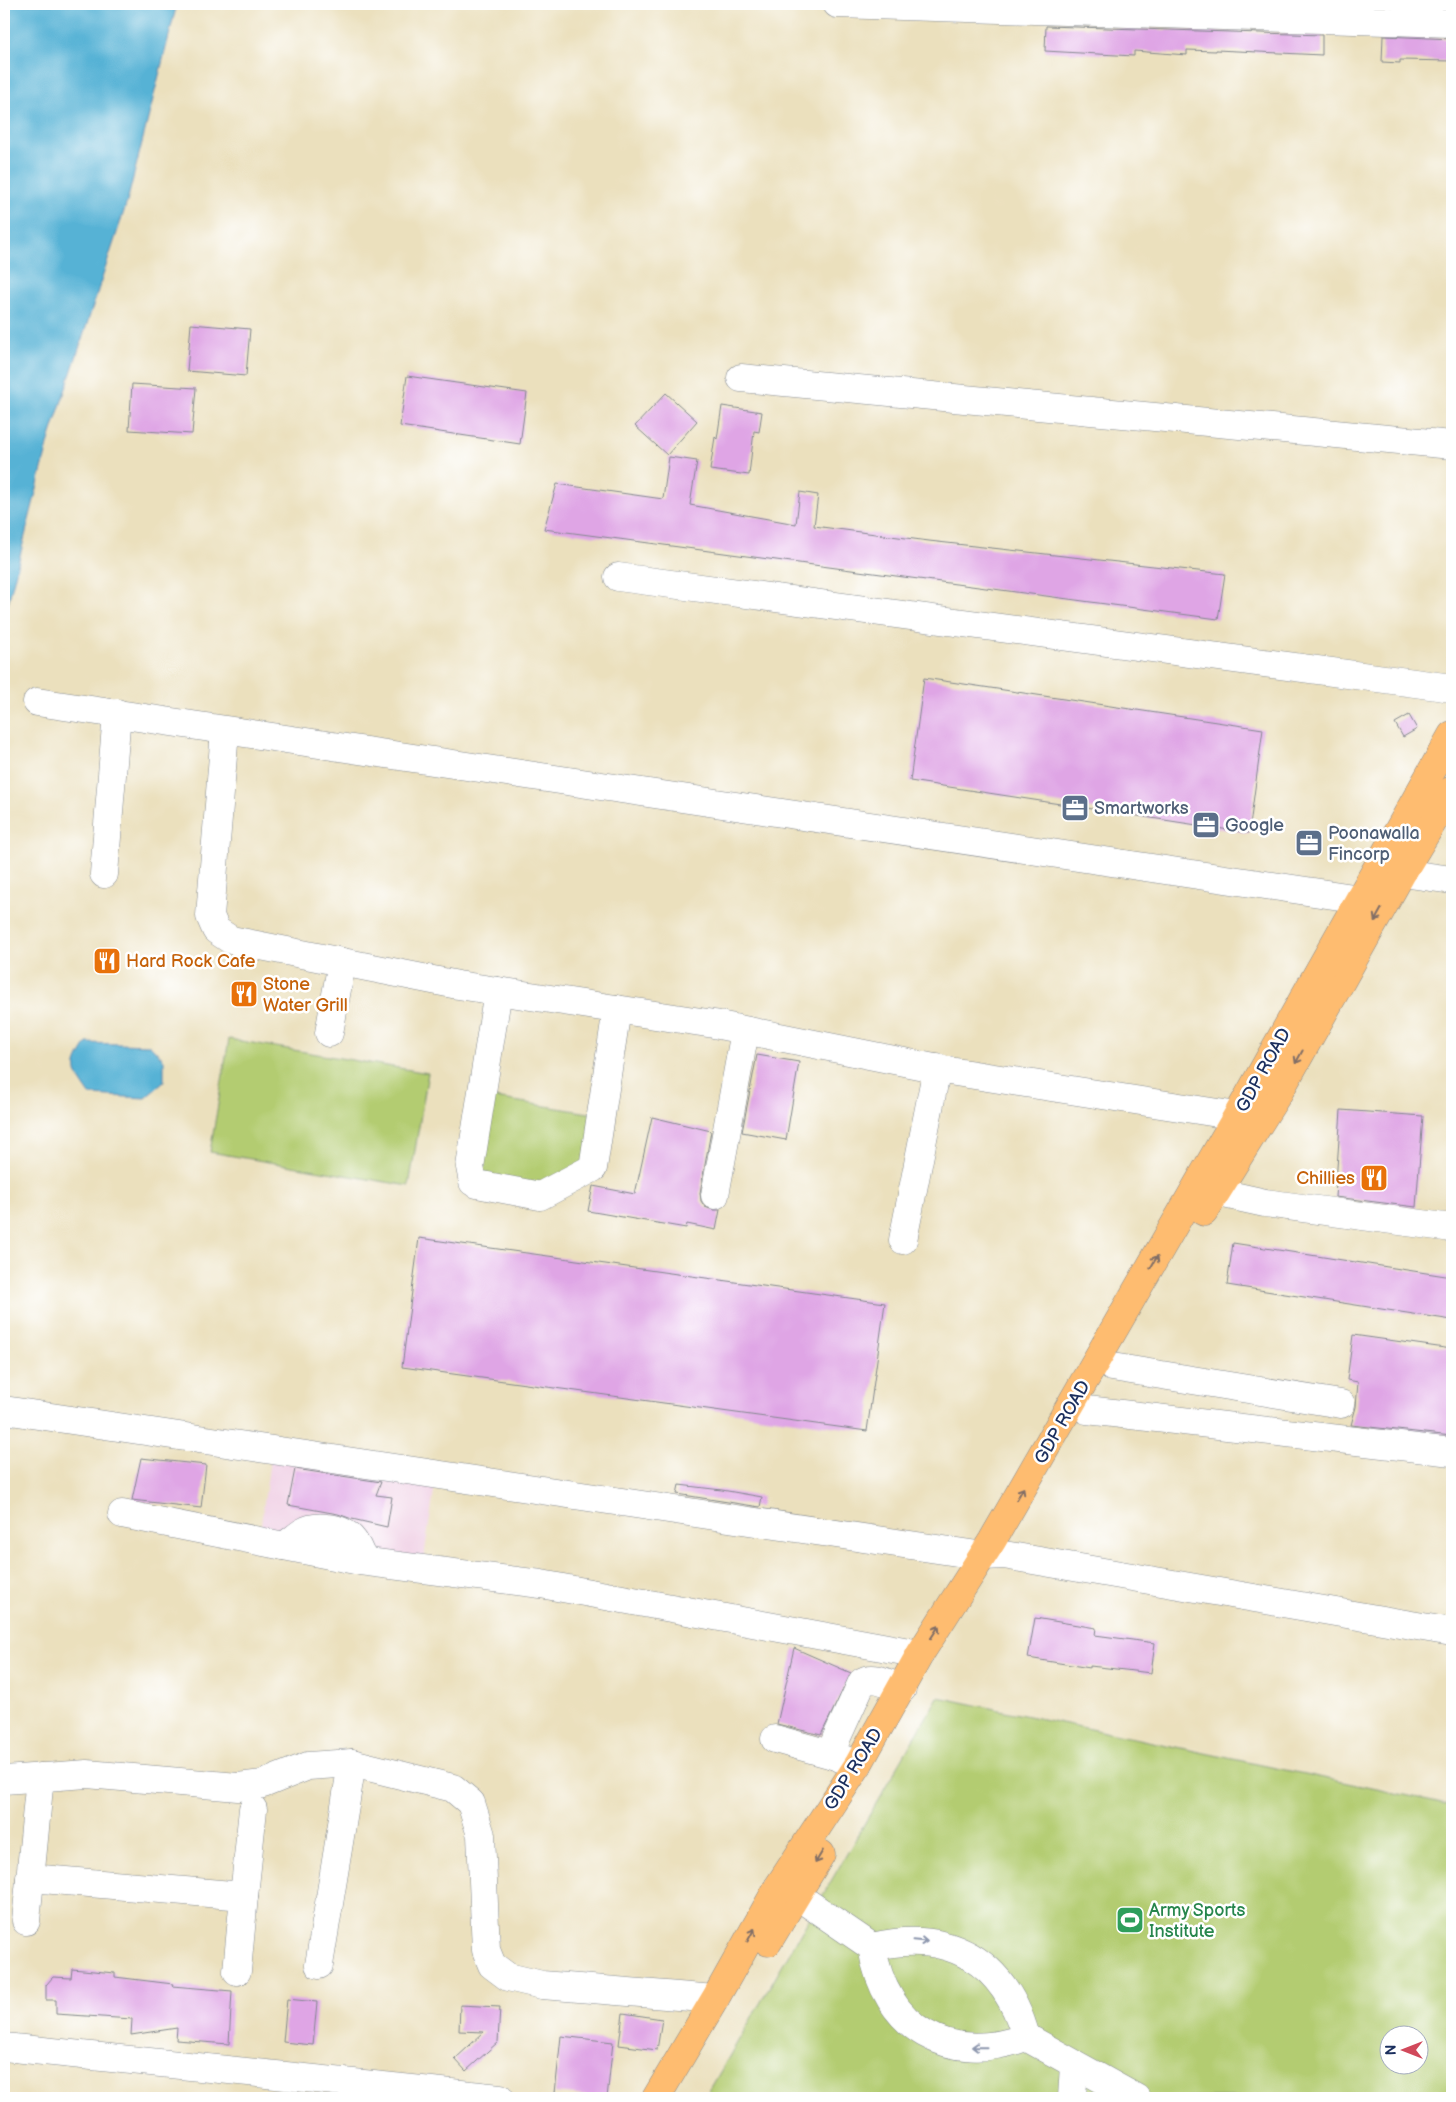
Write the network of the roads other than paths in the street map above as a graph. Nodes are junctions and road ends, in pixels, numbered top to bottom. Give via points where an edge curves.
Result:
1 (837, 4) edge
2 (1452, 23) edge
3 (741, 378) dead end
4 (1452, 445) edge
5 (618, 577) dead end
6 (1452, 688) edge
7 (38, 702) dead end
8 (117, 713) junction
9 (224, 731) junction
10 (1452, 736) edge
11 (1452, 790) edge
12 (1390, 868) junction
13 (104, 874) dead end
14 (1452, 880) edge
15 (1360, 899) junction
16 (342, 962) junction
17 (498, 991) junction
18 (617, 1010) junction
19 (745, 1031) junction
20 (328, 1033) dead end
21 (937, 1068) junction
22 (1238, 1116) junction
23 (1215, 1192) junction
24 (715, 1195) dead end
25 (1452, 1228) edge
26 (903, 1240) dead end
27 (1112, 1367) junction
28 (1340, 1404) dead end
29 (4, 1410) edge
30 (1088, 1410) junction
31 (1452, 1452) edge
32 (122, 1514) dead end
33 (994, 1555) junction
34 (1452, 1632) edge
35 (920, 1654) junction
36 (902, 1689) junction
37 (774, 1739) dead end
38 (845, 1760) junction
39 (352, 1762) junction
40 (40, 1777) junction
41 (4, 1780) edge
42 (253, 1809) dead end
43 (30, 1878) junction
44 (787, 1891) junction
45 (244, 1896) junction
46 (26, 1921) dead end
47 (872, 1947) junction
48 (319, 1965) dead end
49 (238, 1971) dead end
50 (715, 1999) junction
51 (1026, 2037) junction
52 (4, 2047) edge
53 (1074, 2065) junction
54 (500, 2098) edge
55 (656, 2098) edge
56 (676, 2098) edge
57 (1072, 2098) edge
58 (1136, 2098) edge

1 - 2 street
3 - 4 street
5 - 6 street
7 - 8 street
8 - 9 street
8 - 13 street
9 - 15 street
9 - 16 street via 210,916 216,930 231,940
10 - 12 main road, GDP ROAD
11 - 12 main road, GDP ROAD
12 - 14 street
12 - 15 main road, GDP ROAD
12 -> 23 main road via 1279,1092
15 - 22 main road, GDP ROAD
16 - 17 street
16 - 20 street
17 - 18 street
17 - 18 street via 470,1167 471,1178 477,1184 540,1196 593,1168
18 - 19 street
19 - 21 street
19 - 24 street
21 - 22 street
21 - 26 street
33 -> 22 main road, GDP ROAD
23 - 25 street via 1265,1204
23 - 27 main road
27 - 28 street
27 - 30 main road
29 - 33 street
30 - 31 street
30 - 33 main road via 1041,1494
32 - 35 street via 363,1562 541,1584
33 - 34 street
35 -> 33 main road, GDP ROAD
33 -> 44 main road
35 - 36 main road, GDP ROAD
36 - 38 main road, GDP ROAD
36 - 38 street via 874,1678 862,1682 834,1744
37 - 38 street
38 - 44 main road, GDP ROAD
39 - 40 street via 308,1766 263,1784 238,1787 87,1774
39 - 48 street
39 - 50 street via 453,1788 471,1804 481,1835 486,1950 492,1965 508,1977 542,1985
40 - 41 street
40 - 43 street
42 - 45 street
43 - 45 street
43 - 46 street
44 - 47 street
50 -> 44 main road, GDP ROAD
44 - 56 main road
45 - 49 street
47 -> 51 street via 916,1940 960,1951 979,1962 1010,1995
51 -> 47 street via 985,2048 944,2042 925,2033 894,2005 875,1968
50 - 55 main road, GDP ROAD
51 - 53 street
52 - 54 street
53 - 57 street
53 - 58 street

